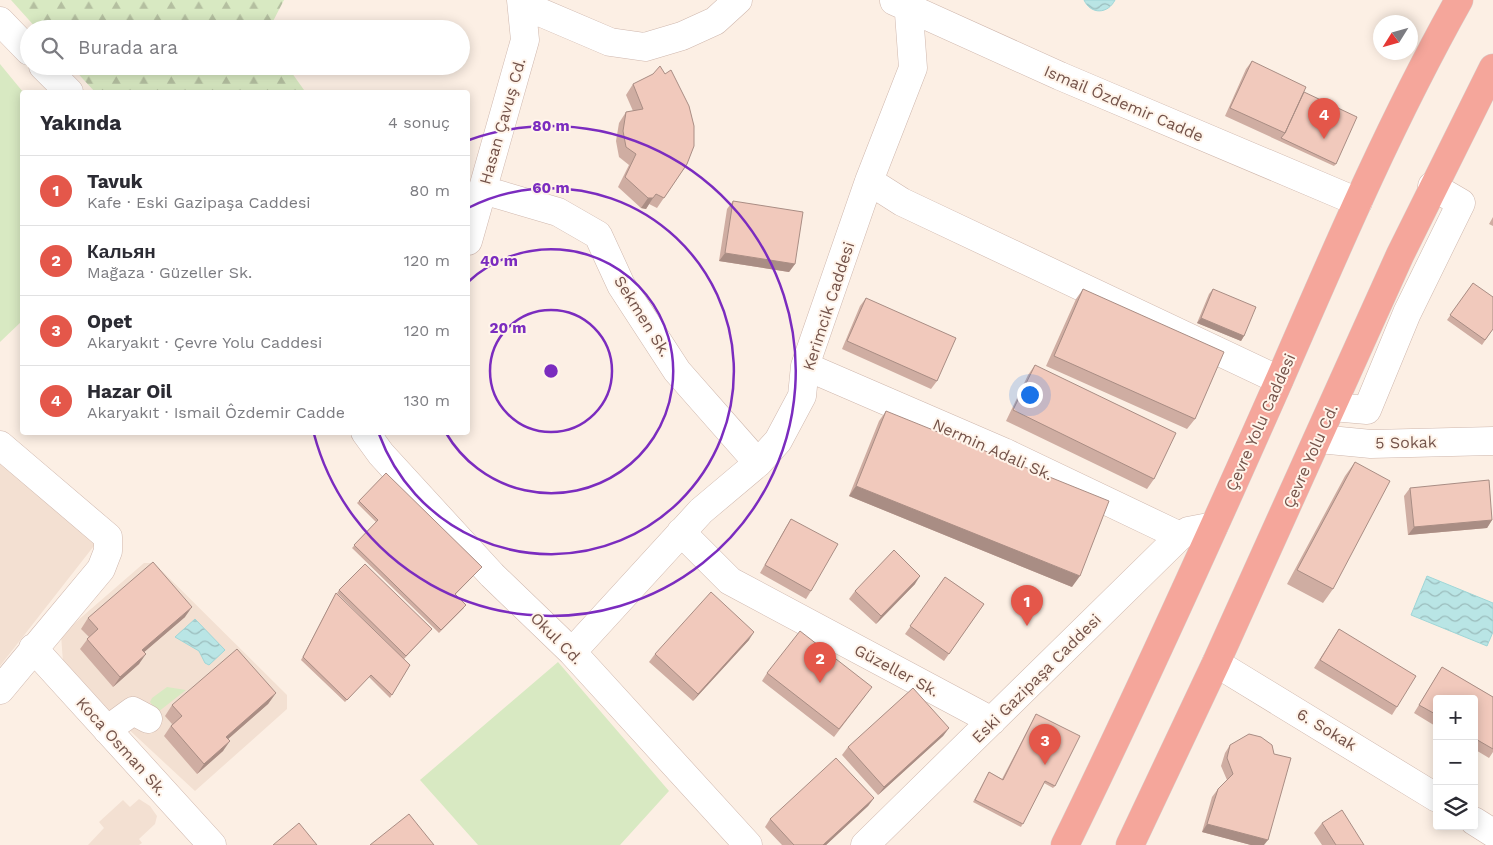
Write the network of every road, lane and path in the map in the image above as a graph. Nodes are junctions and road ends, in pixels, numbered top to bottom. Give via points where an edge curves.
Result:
1 (521, 0) edge
2 (529, 0) edge
3 (738, 0) edge
4 (1459, 0) edge
5 (902, 2) edge
6 (0, 22) edge
7 (20, 42) edge
8 (1493, 68) edge
9 (52, 75) edge
10 (67, 90) edge
11 (869, 182) junction
12 (483, 190) junction
13 (1358, 202) junction
14 (470, 234) edge
15 (805, 366) junction
16 (1279, 380) junction
17 (370, 435) edge
18 (1318, 439) junction
19 (1493, 442) edge
20 (386, 444) edge
21 (0, 445) edge
22 (758, 463) junction
23 (1214, 526) junction
24 (682, 532) junction
25 (1180, 536) junction
26 (33, 648) junction
27 (572, 652) junction
28 (1216, 663) junction
29 (0, 690) edge
30 (148, 719) dead end
31 (992, 721) junction
32 (107, 730) junction
33 (1433, 796) edge
34 (1478, 824) edge
35 (1493, 833) edge
36 (212, 845) edge
37 (748, 845) edge
38 (865, 845) edge
39 (1065, 845) edge
40 (1130, 845) edge

1 - 12 street, Hasan Çavuş Cd. via 525,40
2 - 3 street via 535,10 610,42 645,47 682,36 715,21
4 - 13 highway, Çevre Yolu Caddesi via 1431,50
5 - 11 street, Kerimcik Caddesi via 913,68
5 - 13 street, Ismail Ôzdemir Cadde via 1060,76
6 - 7 street
8 - 18 highway, Çevre Yolu Cd. via 1432,186
9 - 10 street
11 - 15 street, Kerimcik Caddesi
11 - 16 street via 902,202
12 - 14 street, Hasan Çavuş Cd.
12 - 22 street, Sekmen Sk. via 558,212 598,235 621,285 678,371
13 - 16 highway, Çevre Yolu Caddesi
15 - 22 street, Kerimcik Caddesi via 802,396 778,441
15 - 25 street, Nermin Adali Sk. via 1004,452
16 - 23 highway, Çevre Yolu Caddesi
17 - 20 street, Okul Cd.
18 - 19 street, 5 Sokak via 1371,444
18 - 28 highway, Çevre Yolu Cd.
20 - 27 street, Okul Cd. via 492,575
21 - 26 street via 108,537 108,551 101,569
22 - 24 street, Kerimcik Caddesi via 701,510
23 - 25 street, Eski Gazipaşa Caddesi via 1188,531
23 - 39 highway, Çevre Yolu Caddesi via 1127,720
24 - 27 street, Kerimcik Caddesi
24 - 31 street, Güzeller Sk. via 730,581
25 - 31 street, Eski Gazipaşa Caddesi
26 - 29 street
26 - 32 street, Koca Osman Sk.
27 - 37 street, Okul Cd.
28 - 33 street, 6. Sokak
28 - 40 highway, Çevre Yolu Cd.
30 - 32 street via 133,711
31 - 38 street, Eski Gazipaşa Caddesi
32 - 36 street, Koca Osman Sk.
34 - 35 street

